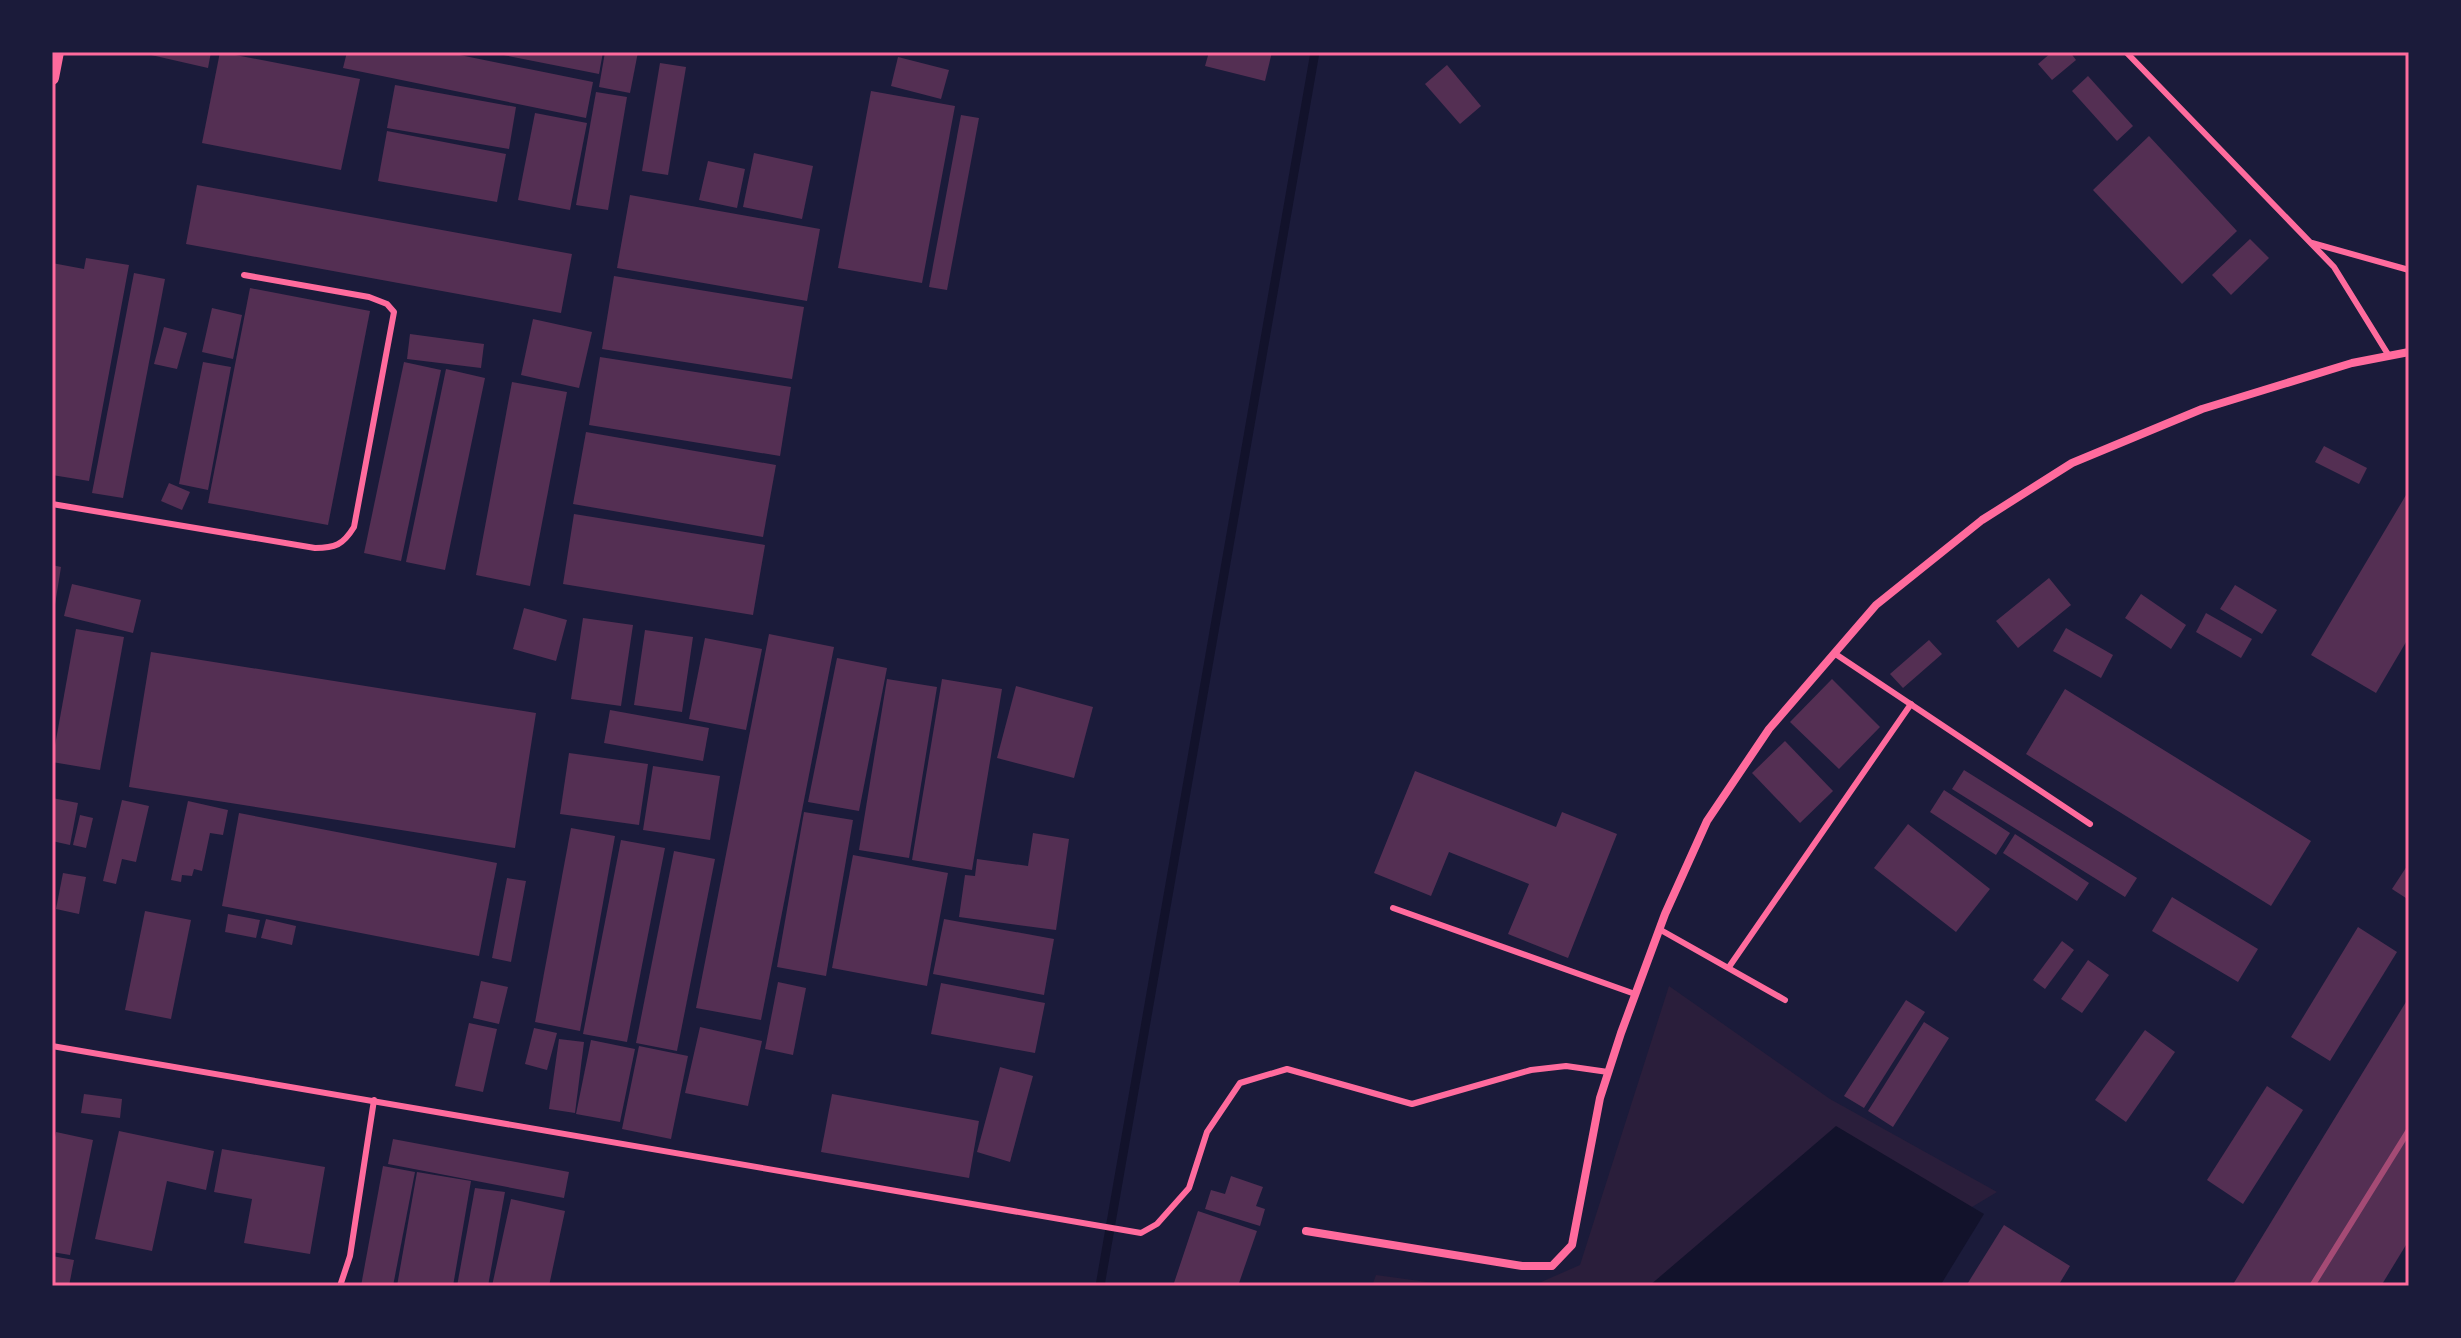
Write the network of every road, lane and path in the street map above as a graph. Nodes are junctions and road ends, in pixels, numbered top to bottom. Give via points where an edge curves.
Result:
1 (57, 52) edge
2 (2126, 52) edge
3 (52, 78) edge
4 (2311, 242) junction
5 (2409, 270) edge
6 (244, 275) dead end
7 (2409, 352) edge
8 (2389, 356) junction
9 (52, 504) edge
10 (1834, 653) junction
11 (1911, 704) junction
12 (2090, 824) dead end
13 (1393, 908) dead end
14 (1659, 929) junction
15 (1729, 967) junction
16 (1635, 994) junction
17 (1785, 1000) dead end
18 (52, 1046) edge
19 (1608, 1072) junction
20 (374, 1100) junction
21 (1306, 1231) dead end
22 (340, 1286) edge

1 - 3 street
2 - 4 lane
4 - 5 lane
4 - 8 lane via 2334,267
6 - 9 lane via 369,297 394,312 354,527 346,540 334,548 315,548
7 - 8 street
8 - 10 street via 2202,409 2072,463 1982,520 1876,605
10 - 11 lane
10 - 14 street via 1769,729 1707,821
11 - 12 lane
11 - 15 lane
13 - 16 lane
14 - 15 lane
14 - 16 street
15 - 17 lane
16 - 19 street
18 - 20 lane
19 - 20 lane via 1566,1066 1531,1070 1412,1104 1287,1069 1240,1083 1207,1132 1189,1188 1157,1224 1141,1233
19 - 21 street via 1572,1245 1552,1266 1522,1266
20 - 22 lane via 350,1256

